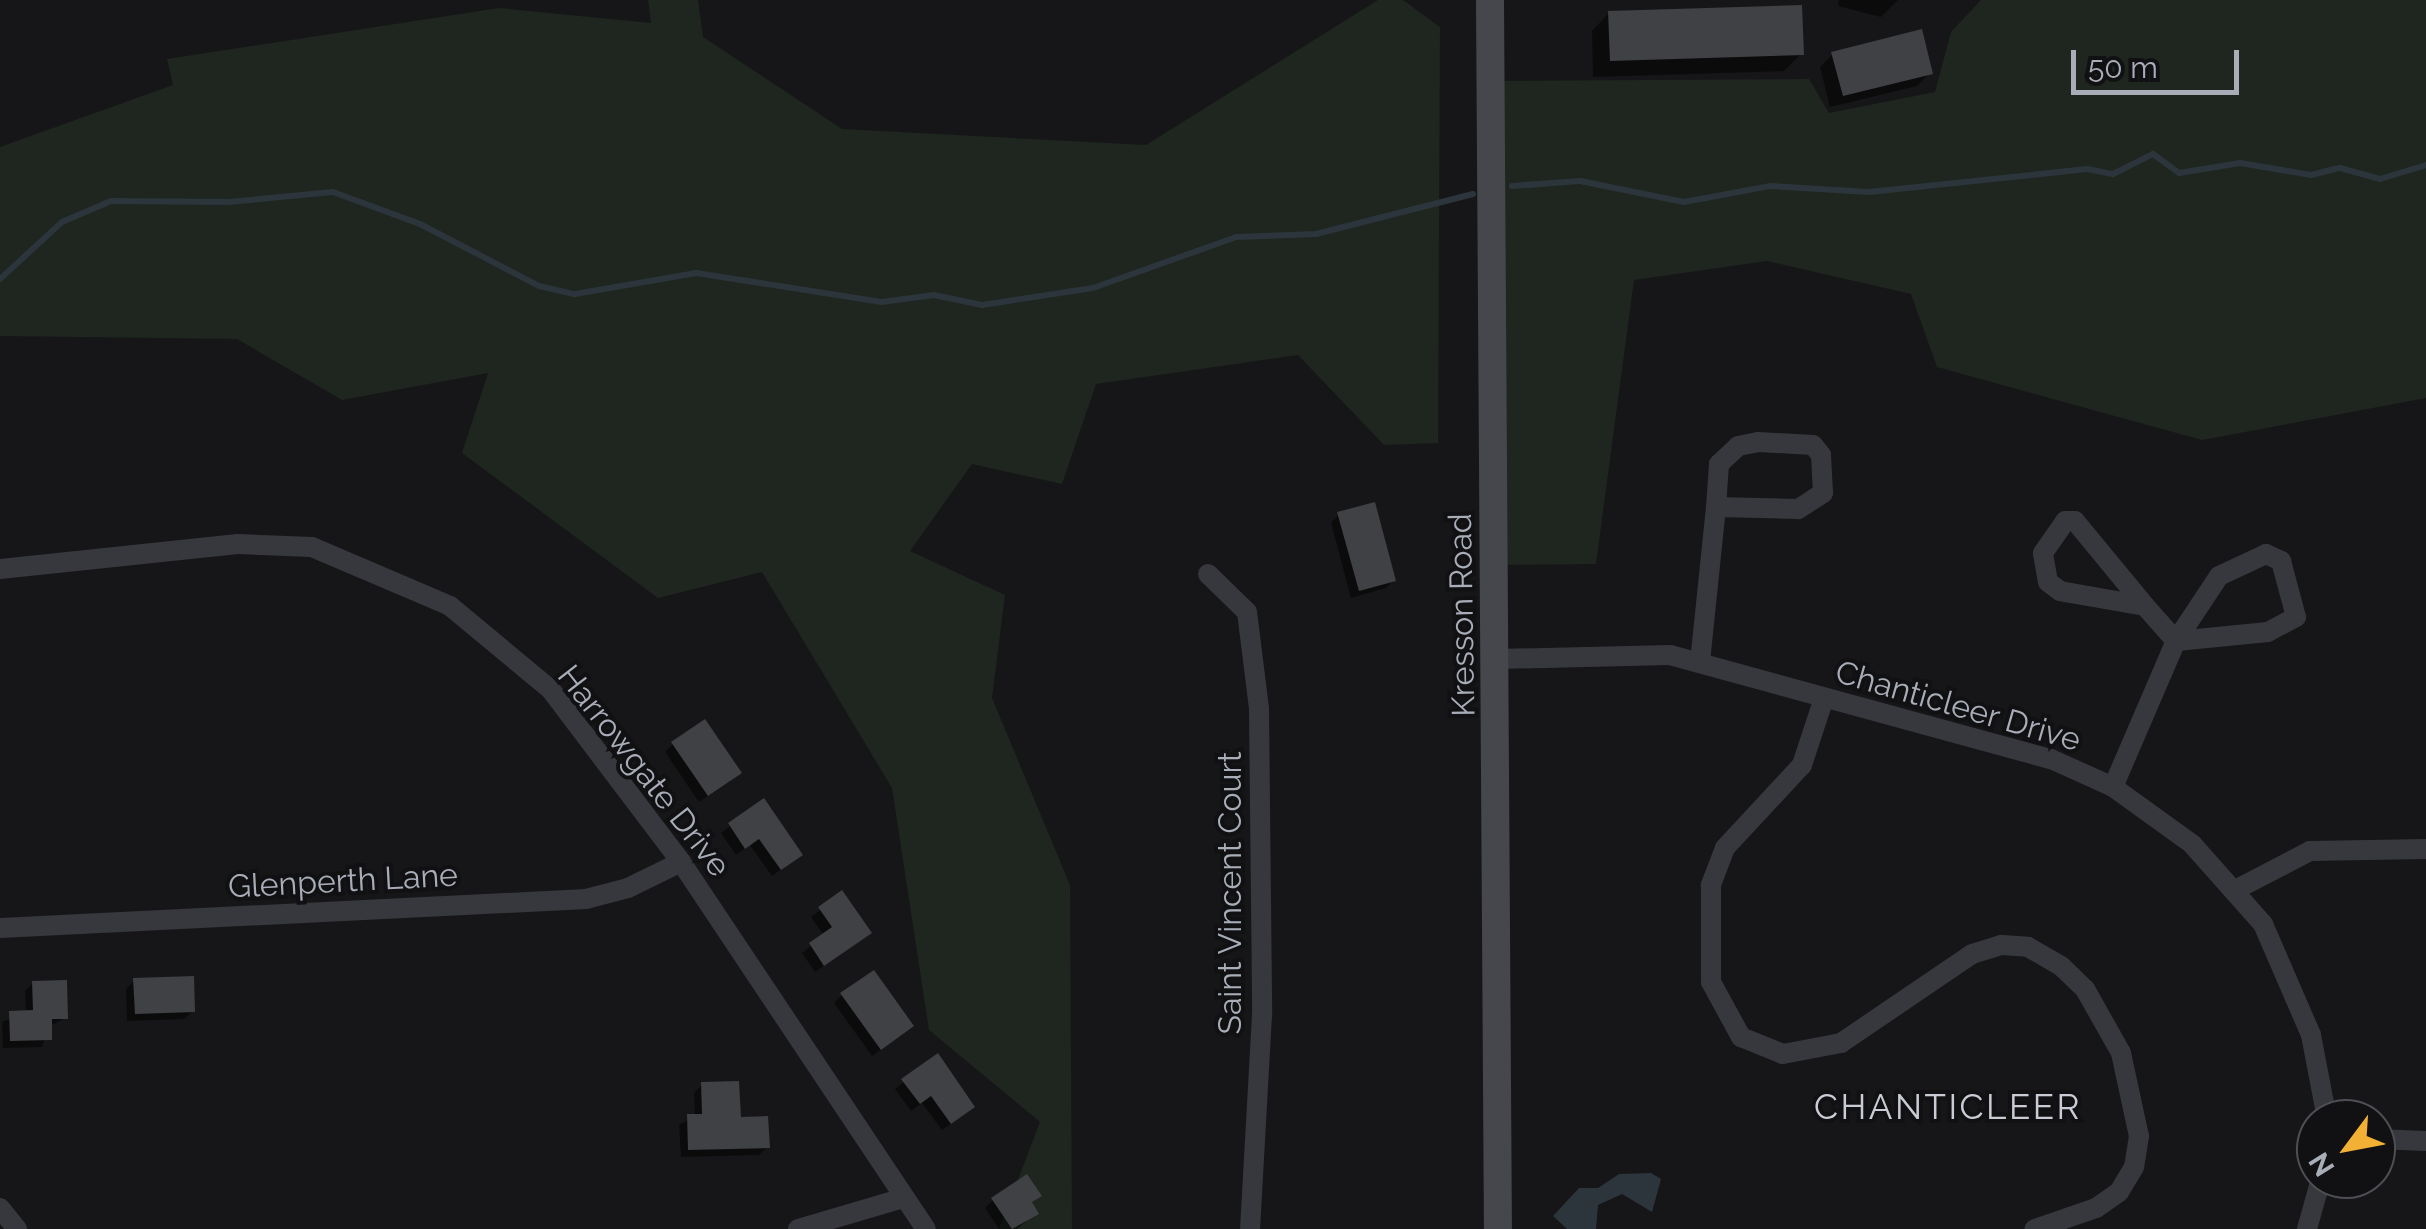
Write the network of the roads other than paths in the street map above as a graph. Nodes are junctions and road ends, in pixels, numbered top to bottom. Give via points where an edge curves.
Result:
1 (1490, 0) edge
2 (1716, 507) junction
3 (0, 569) edge
4 (1208, 574) dead end
5 (2145, 606) junction
6 (2176, 641) junction
7 (1498, 659) junction
8 (1700, 662) junction
9 (1824, 698) junction
10 (2114, 787) junction
11 (2426, 849) edge
12 (681, 862) junction
13 (2237, 889) junction
14 (0, 928) edge
15 (2323, 1099) edge
16 (2396, 1140) edge
17 (2426, 1142) edge
18 (903, 1198) junction
19 (2315, 1199) edge
20 (0, 1208) edge
21 (17, 1229) edge
22 (798, 1229) edge
23 (926, 1229) edge
24 (1250, 1229) edge
25 (1498, 1229) edge
26 (2035, 1229) edge
27 (2307, 1229) edge

1 - 7 street, Kresson Road
2 - 2 street via 1718,464 1738,446 1814,445 1821,455 1823,493 1798,509
2 - 8 street
3 - 12 street, Harrowgate Drive via 238,544 312,547 385,573 450,606 551,690
4 - 24 street, Saint Vincent Court via 1248,612 1259,709 1262,1015
5 - 5 street via 2075,521 2055,529 2044,552 2048,582 2060,591
5 - 6 street
6 - 6 street via 2219,576 2252,557 2280,561 2296,617 2268,632
6 - 10 street
7 - 8 street, Chanticleer Drive via 1625,652
7 - 25 street, Kresson Road
8 - 9 street, Chanticleer Drive
9 - 10 street, Chanticleer Drive via 2051,759
9 - 26 street via 1802,765 1725,848 1711,885 1711,982 1741,1037 1783,1054 1813,1052 1873,1024 1972,954 2002,945 2028,947 2061,966 2085,989 2113,1036 2139,1136 2134,1167 2119,1192 2096,1208
10 - 13 street, Chanticleer Drive via 2155,812
11 - 13 street via 2310,850
12 - 14 street, Glenperth Lane via 586,899
12 - 18 street, Harrowgate Drive
13 - 15 street, Chanticleer Drive via 2288,975 2310,1034
16 - 17 street
18 - 22 street
18 - 23 street, Harrowgate Drive
19 - 27 street
20 - 21 street

